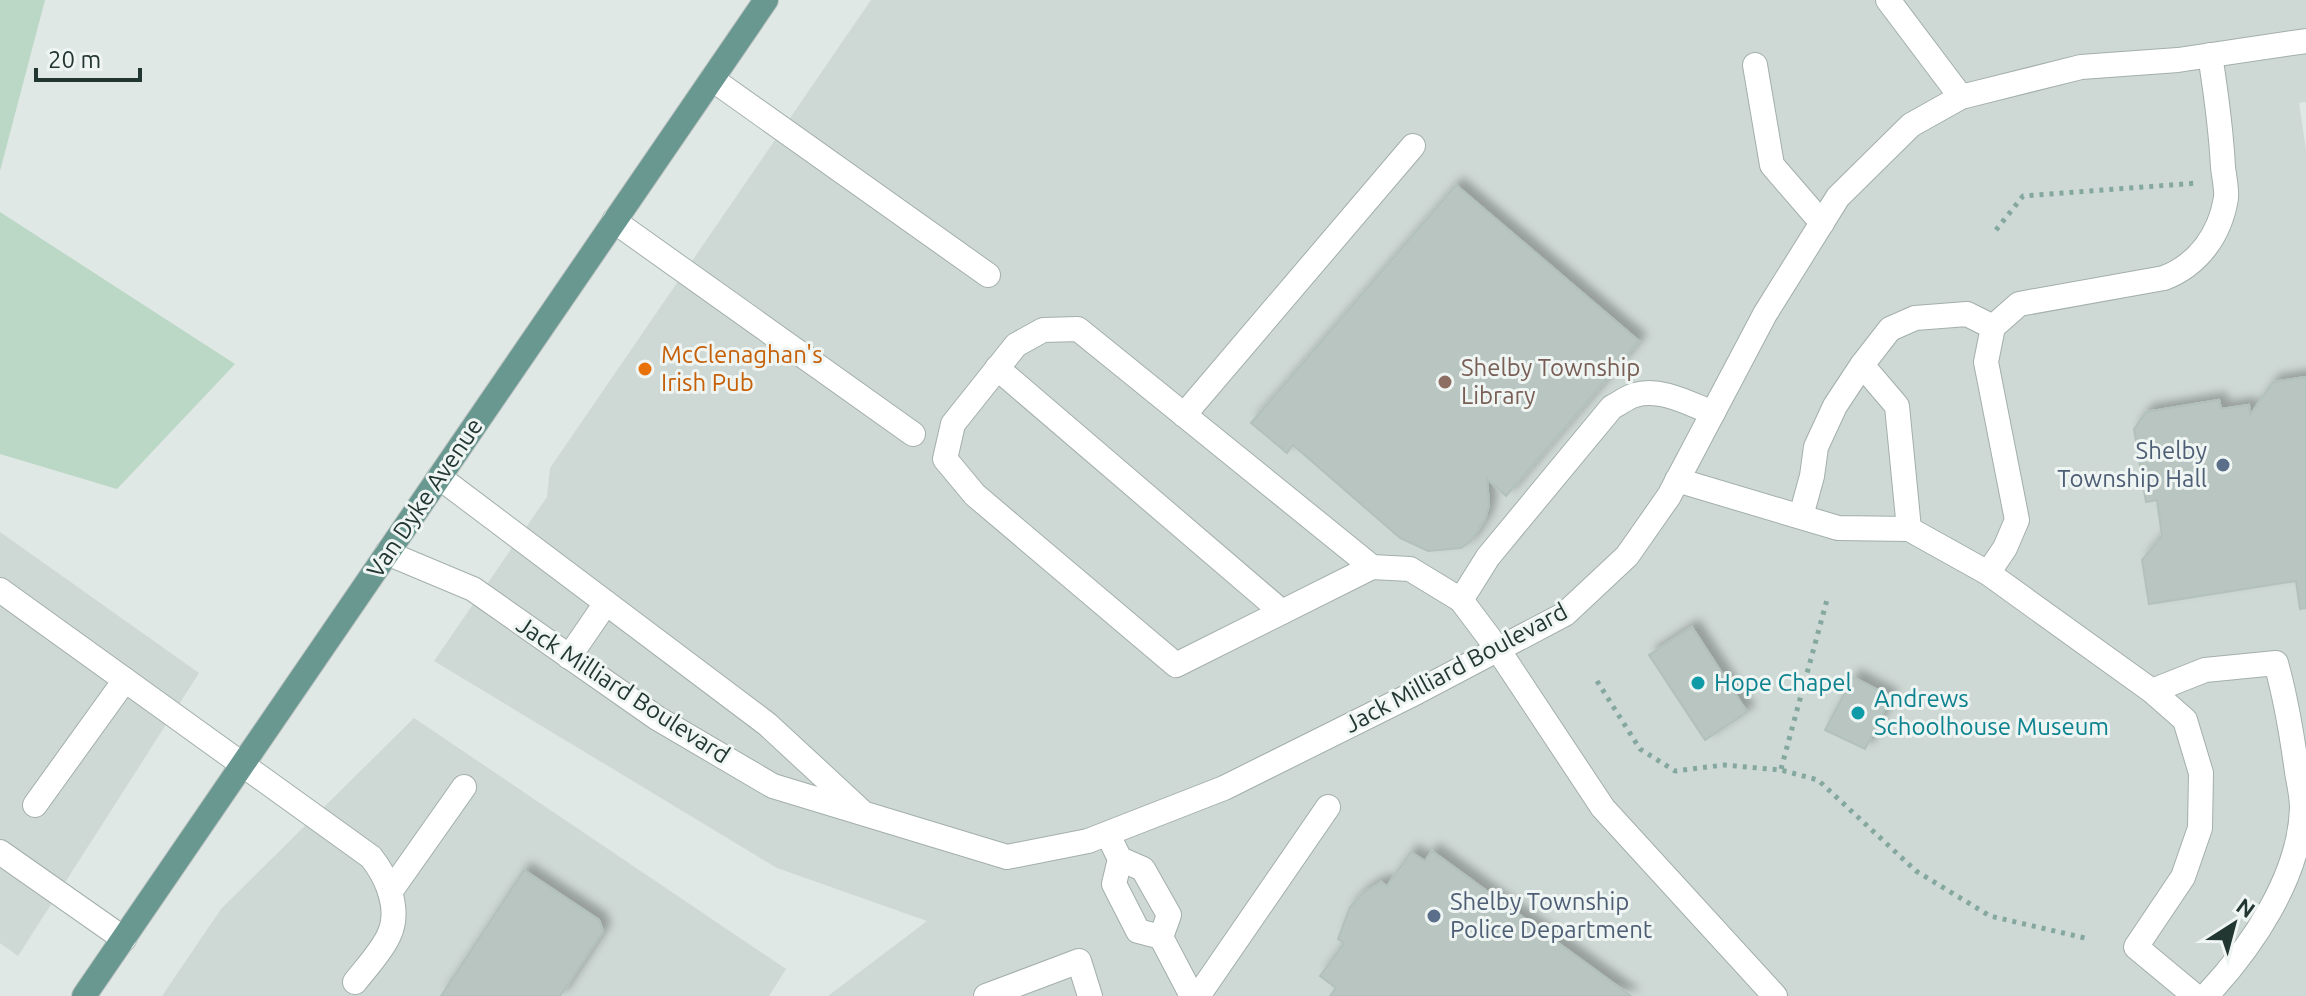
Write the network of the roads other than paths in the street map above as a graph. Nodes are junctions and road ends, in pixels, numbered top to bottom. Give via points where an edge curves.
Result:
1 (766, 0) edge
2 (1888, 0) edge
3 (2306, 41) edge
4 (2210, 55) junction
5 (1755, 65) dead end
6 (712, 79) junction
7 (1961, 97) junction
8 (1413, 146) dead end
9 (614, 221) junction
10 (1822, 223) junction
11 (988, 275) dead end
12 (1993, 327) junction
13 (1862, 365) junction
14 (997, 368) junction
15 (1713, 413) junction
16 (1184, 415) junction
17 (913, 434) dead end
18 (439, 477) junction
19 (1677, 480) junction
20 (1801, 516) junction
21 (1909, 529) junction
22 (387, 553) junction
23 (1372, 567) junction
24 (1988, 573) junction
25 (0, 590) edge
26 (1461, 600) junction
27 (606, 603) junction
28 (1282, 612) junction
29 (1497, 648) junction
30 (569, 657) junction
31 (125, 680) junction
32 (2152, 691) junction
33 (242, 766) junction
34 (464, 787) dead end
35 (35, 805) dead end
36 (1328, 807) dead end
37 (864, 815) junction
38 (1107, 834) junction
39 (0, 852) edge
40 (1120, 859) junction
41 (390, 892) junction
42 (1161, 937) junction
43 (124, 939) junction
44 (355, 982) dead end
45 (84, 996) edge
46 (986, 996) edge
47 (1090, 996) edge
48 (1195, 996) edge
49 (1775, 996) edge
50 (2195, 996) edge
51 (2206, 996) edge

1 - 6 main road, Van Dyke Avenue
2 - 7 street
3 - 4 street, Jack Milliard Boulevard
4 - 7 street, Jack Milliard Boulevard via 2081,67
4 - 12 street via 2226,197 2204,252 2184,270 2164,278 2019,304
5 - 10 street via 1772,165
6 - 9 main road, Van Dyke Avenue
6 - 11 street
7 - 10 street, Jack Milliard Boulevard via 1911,125 1838,197
8 - 16 street
9 - 17 street
9 - 18 main road, Van Dyke Avenue
10 - 15 street, Jack Milliard Boulevard via 1765,314
12 - 13 street via 1967,314 1915,318 1890,329
12 - 24 street via 1986,362 2017,520
13 - 20 street via 1816,447
13 - 21 street via 1897,406
14 - 16 street via 1016,345 1043,330 1078,329
14 - 28 street
14 - 28 street via 953,424 945,459 975,495 1176,665
15 - 19 street, Jack Milliard Boulevard
15 - 26 street via 1666,395 1637,394 1612,407 1488,557
16 - 23 street
18 - 22 main road, Van Dyke Avenue
18 - 27 street, Jack Milliard Boulevard
19 - 20 street
19 - 29 street, Jack Milliard Boulevard via 1627,556 1565,614
20 - 21 street via 1838,528
21 - 24 street
22 - 30 street, Jack Milliard Boulevard via 473,589
22 - 33 main road, Van Dyke Avenue
23 - 26 street via 1410,569
23 - 28 street
24 - 32 street
25 - 31 street
26 - 29 street
27 - 30 street
27 - 37 street, Jack Milliard Boulevard via 767,724
29 - 38 street, Jack Milliard Boulevard via 1224,788
29 - 49 street via 1603,808
30 - 37 street, Jack Milliard Boulevard via 657,718 773,786
31 - 33 street
31 - 35 street
32 - 50 street via 2185,720 2201,773 2200,828 2183,877 2136,947
32 - 51 street via 2205,670 2276,663 2288,706 2302,807 2292,863 2237,963
33 - 41 street via 371,857
33 - 43 main road, Van Dyke Avenue
34 - 41 street
36 - 48 street
37 - 38 street, Jack Milliard Boulevard via 1007,857
38 - 40 street
39 - 43 street
40 - 42 street via 1143,869 1169,915
40 - 42 street via 1114,884 1138,931
41 - 44 street via 390,935
42 - 48 street
43 - 45 main road, Van Dyke Avenue
46 - 47 street via 1079,961

